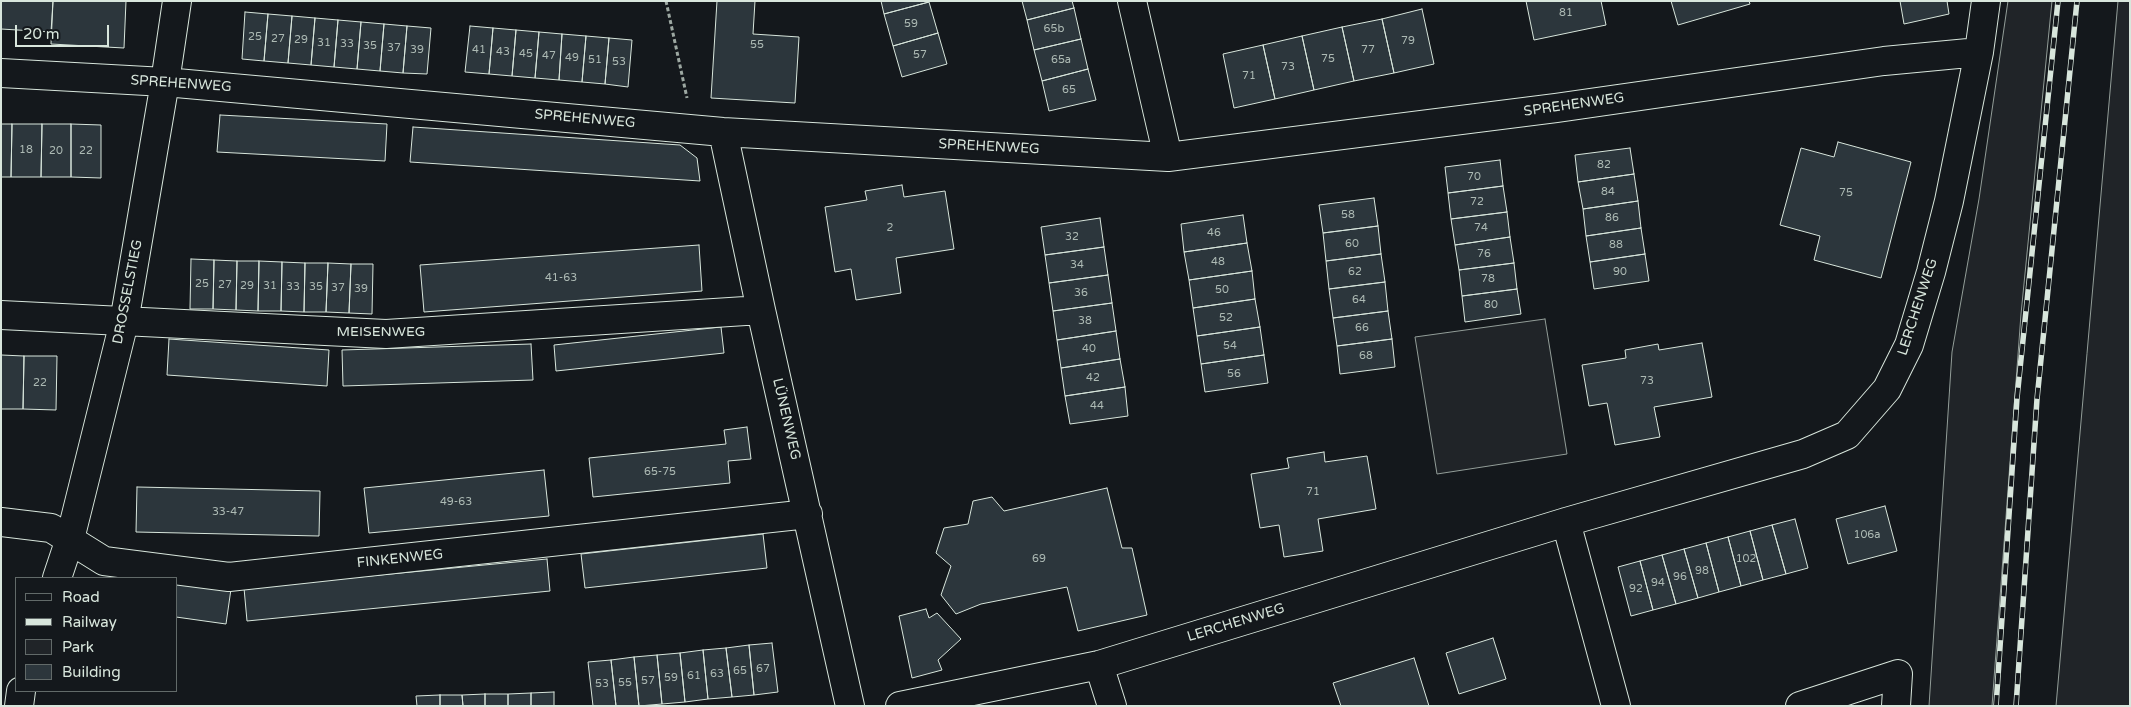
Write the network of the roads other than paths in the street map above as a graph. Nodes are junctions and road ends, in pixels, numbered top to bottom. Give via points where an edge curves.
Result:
1 (177, 1) edge
2 (1132, 1) edge
3 (1986, 1) edge
4 (1979, 52) junction
5 (1, 73) edge
6 (165, 82) junction
7 (723, 132) junction
8 (1168, 157) junction
9 (761, 310) junction
10 (1, 316) edge
11 (124, 322) junction
12 (808, 514) junction
13 (1, 522) edge
14 (1566, 522) junction
15 (70, 539) junction
16 (57, 577) edge
17 (1098, 665) junction
18 (21, 692) edge
19 (20, 706) edge
20 (850, 706) edge
21 (900, 706) edge
22 (1112, 706) edge
23 (1616, 706) edge
24 (1800, 706) edge
25 (1896, 706) edge

1 - 6 street, DROSSELSTIEG
2 - 8 street
3 - 4 street, LERCHENWEG
4 - 8 street, SPREHENWEG via 1884,61 1556,108
4 - 14 street, LERCHENWEG via 1949,201 1909,345 1887,389 1847,435 1803,454
5 - 6 street, SPREHENWEG
6 - 7 street, SPREHENWEG
6 - 11 street, DROSSELSTIEG
7 - 8 street, SPREHENWEG
7 - 9 street, LÜNENWEG
9 - 11 street, MEISENWEG via 386,334
9 - 12 street, LÜNENWEG
10 - 11 street, MEISENWEG
11 - 15 street, DROSSELSTIEG
12 - 15 street, FINKENWEG via 229,578 104,561
12 - 20 street, LÜNENWEG
13 - 15 street, FINKENWEG via 51,528
14 - 17 street, LERCHENWEG
14 - 23 street
15 - 16 street, DROSSELSTIEG
17 - 21 street, LERCHENWEG
17 - 22 street
18 - 19 street
24 - 25 street via 1898,674

